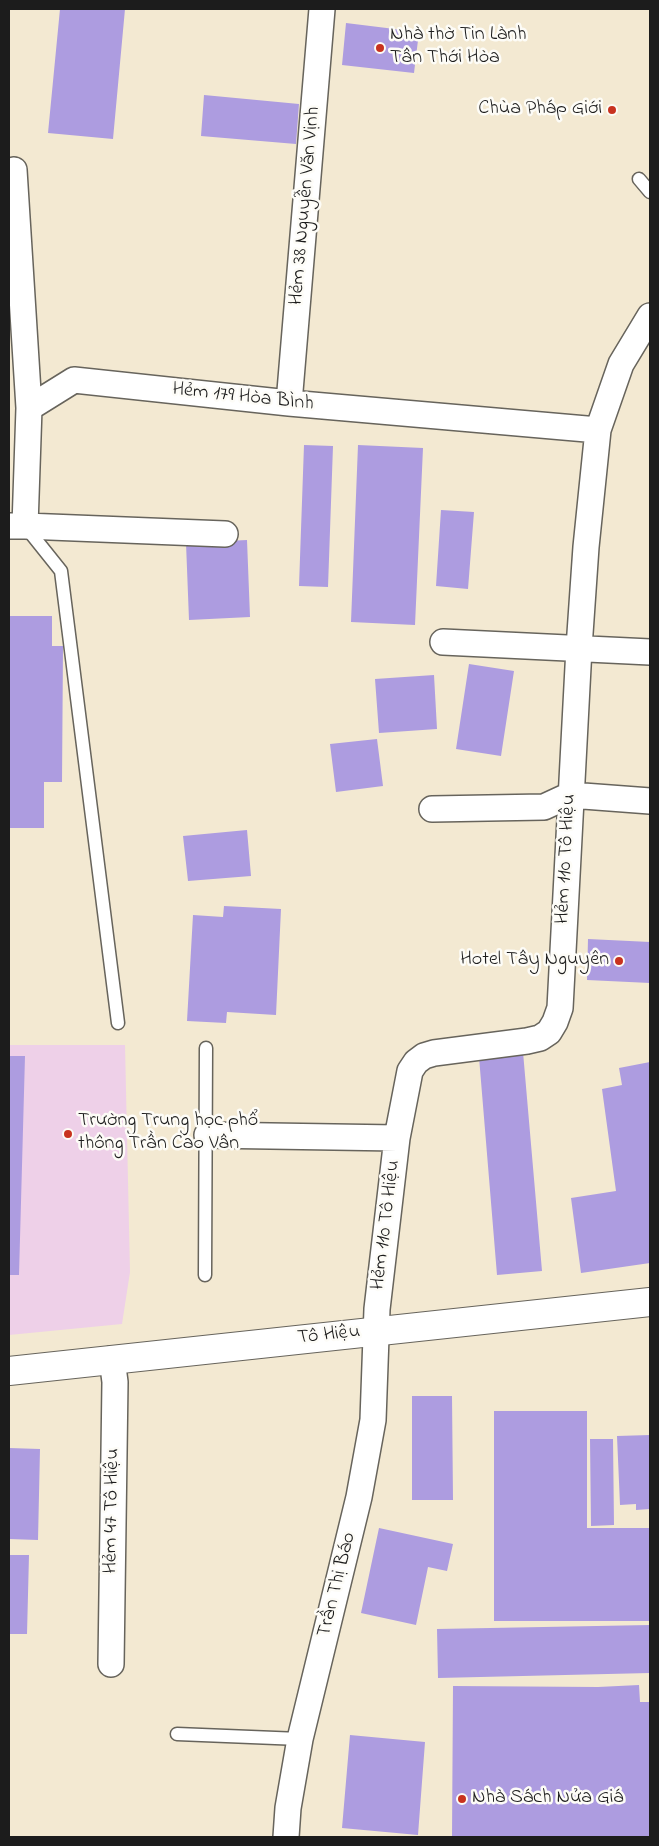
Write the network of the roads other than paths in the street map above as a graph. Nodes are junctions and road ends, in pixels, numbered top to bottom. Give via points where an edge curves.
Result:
1 (322, 9) edge
2 (14, 170) dead end
3 (639, 179) dead end
4 (650, 192) edge
5 (15, 283) edge
6 (647, 326) edge
7 (289, 403) junction
8 (29, 408) junction
9 (598, 430) junction
10 (17, 526) edge
11 (224, 534) dead end
12 (443, 642) dead end
13 (579, 648) junction
14 (650, 652) edge
15 (570, 795) junction
16 (650, 801) edge
17 (432, 809) dead end
18 (118, 1023) dead end
19 (206, 1048) dead end
20 (207, 1135) junction
21 (397, 1138) junction
22 (205, 1275) dead end
23 (650, 1302) edge
24 (377, 1331) junction
25 (112, 1359) junction
26 (9, 1370) edge
27 (111, 1664) dead end
28 (177, 1734) dead end
29 (300, 1739) junction
30 (286, 1837) edge

1 - 7 street, Hẻm 38 Nguyễn Văn Vịnh
2 - 5 street
3 - 4 lane
5 - 8 street
6 - 9 street, Hẻm 110 Tô Hiệu via 621,364
7 - 8 street, Hẻm 179 Hòa BÌnh via 74,380
7 - 9 street, Hẻm 179 Hòa BÌnh
8 - 10 street
9 - 13 street, Hẻm 110 Tô Hiệu
10 - 11 street
10 - 18 lane via 61,571
12 - 13 street
13 - 14 street
13 - 15 street, Hẻm 110 Tô Hiệu
15 - 16 street
15 - 17 street via 544,807
15 - 21 street, Hẻm 110 Tô Hiệu via 560,1008 555,1022 549,1032 527,1042 424,1056 410,1071
19 - 20 lane
20 - 21 street
20 - 22 lane
21 - 24 street, Hẻm 110 Tô Hiệu
23 - 24 street, Tô Hiệu
24 - 25 street, Tô Hiệu
24 - 29 street, Trần Thị Báo via 373,1420 359,1497
25 - 26 street, Tô Hiệu
25 - 27 street, Hẻm 47 Tô Hiệu via 115,1382
28 - 29 lane
29 - 30 street, Trần Thị Báo

